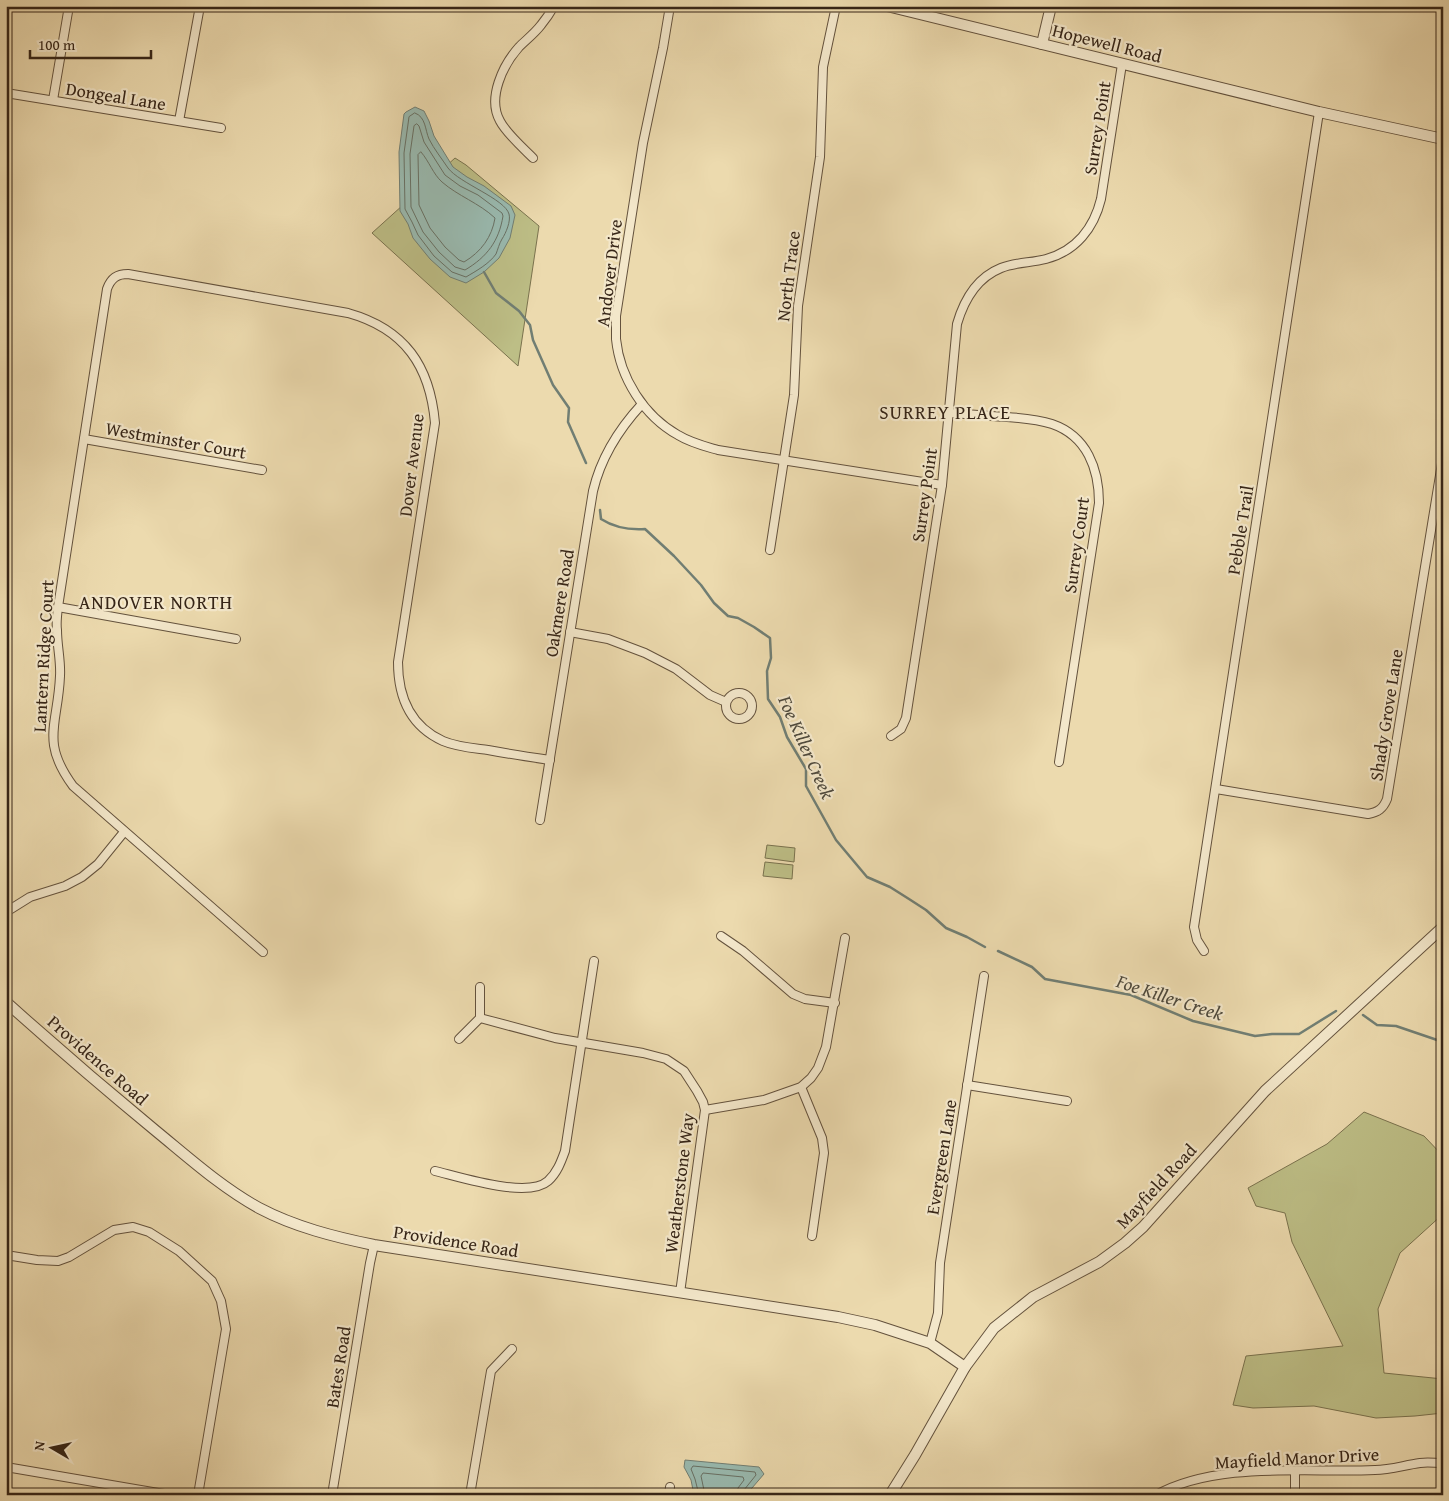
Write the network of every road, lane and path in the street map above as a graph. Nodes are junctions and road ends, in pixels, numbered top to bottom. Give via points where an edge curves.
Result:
1 (69, 6) edge
2 (200, 6) edge
3 (554, 6) edge
4 (670, 6) edge
5 (836, 6) edge
6 (887, 6) edge
7 (1051, 6) edge
8 (1042, 44) junction
9 (1122, 64) junction
10 (6, 93) edge
11 (53, 100) junction
12 (1318, 112) junction
13 (178, 121) junction
14 (221, 128) dead end
15 (1443, 139) edge
16 (533, 158) dead end
17 (114, 277) joint
18 (642, 404) junction
19 (949, 413) junction
20 (84, 439) junction
21 (1443, 457) edge
22 (784, 460) junction
23 (262, 470) dead end
24 (1441, 474) edge
25 (942, 485) junction
26 (770, 550) dead end
27 (58, 607) junction
28 (570, 632) junction
29 (236, 639) dead end
30 (726, 702) dead end
31 (891, 736) dead end
32 (550, 760) junction
33 (1059, 762) dead end
34 (1216, 789) junction
35 (540, 820) dead end
36 (124, 832) junction
37 (6, 912) edge
38 (1443, 927) edge
39 (721, 936) dead end
40 (844, 938) dead end
41 (1204, 951) dead end
42 (262, 952) dead end
43 (594, 961) dead end
44 (984, 976) dead end
45 (480, 987) dead end
46 (6, 1002) edge
47 (834, 1003) junction
48 (480, 1018) junction
49 (459, 1038) dead end
50 (580, 1043) junction
51 (967, 1085) junction
52 (801, 1087) junction
53 (1068, 1101) dead end
54 (705, 1110) junction
55 (435, 1171) dead end
56 (812, 1236) dead end
57 (374, 1245) junction
58 (6, 1255) edge
59 (680, 1293) junction
60 (930, 1343) junction
61 (512, 1349) dead end
62 (965, 1367) junction
63 (1443, 1463) edge
64 (6, 1467) edge
65 (1295, 1471) junction
66 (170, 1495) edge
67 (198, 1495) edge
68 (332, 1495) edge
69 (470, 1495) edge
70 (890, 1495) edge
71 (1156, 1495) edge
72 (1295, 1495) edge

1 - 11 street
2 - 13 street
3 - 16 street via 510,60 496,87 494,100 500,122
4 - 18 street, Andover Drive via 643,143 616,316 616,340 621,363
5 - 22 street, North Trace via 823,67 820,157 798,306 794,395
6 - 8 street, Hopewell Road
7 - 8 street
8 - 9 street, Hopewell Road
9 - 12 street, Hopewell Road
9 - 19 street, Surrey Point via 1101,199 1094,220 1082,237 1065,251 1046,259 1000,268 970,292 957,324
10 - 11 street, Dongeal Lane
11 - 13 street, Dongeal Lane
12 - 15 street, Hopewell Road
12 - 34 street, Pebble Trail
13 - 14 street, Dongeal Lane
17 - 20 street, Lantern Ridge Court via 107,289
17 - 32 street, Dover Avenue via 128,274 348,313 379,324 406,346 428,382 435,423 398,662 401,696 418,723 443,741
18 - 22 street, Andover Drive via 666,428 695,443 718,450
18 - 28 street, Oakmere Road via 615,437 596,476
19 - 25 street, Surrey Point
19 - 33 street, Surrey Court via 1033,419 1053,424 1079,442 1096,471 1099,503
20 - 23 street, Westminster Court
20 - 27 street, Lantern Ridge Court
21 - 24 street, Shady Grove Lane
22 - 25 street, Andover Drive
22 - 26 street, North Trace
24 - 34 street, Shady Grove Lane via 1384,806 1378,812 1368,814
25 - 31 street, Surrey Point via 906,718 901,729
27 - 29 street
27 - 36 street, Lantern Ridge Court via 60,678 52,733 56,756 73,786
28 - 30 street via 608,639 646,653
28 - 32 street, Oakmere Road
32 - 35 street, Oakmere Road
34 - 41 street, Pebble Trail via 1194,927
36 - 37 street via 98,864 82,876 65,886 30,897
36 - 42 street, Lantern Ridge Court
38 - 62 street, Mayfield Road via 1265,1091 1143,1227 1099,1262 1034,1297 994,1328
39 - 47 street via 793,994 804,999
40 - 47 street
43 - 50 street
44 - 51 street, Evergreen Lane
45 - 48 street
46 - 57 street, Providence Road via 226,1188 297,1225
47 - 52 street via 826,1047 818,1068
48 - 49 street
48 - 50 street, Weatherstone Way
50 - 54 street, Weatherstone Way via 666,1059 684,1071
50 - 55 street via 564,1151 558,1168 547,1182 536,1187 512,1188
51 - 53 street
51 - 60 street, Evergreen Lane via 940,1263 938,1313
52 - 54 street via 764,1100
52 - 56 street via 822,1138 824,1153
54 - 59 street, Weatherstone Way
57 - 59 street, Providence Road
57 - 68 street, Bates Road
58 - 67 street via 58,1261 114,1230 132,1227 148,1232 179,1251 212,1281 221,1301 226,1329
59 - 60 street, Providence Road via 838,1317
60 - 62 street, Providence Road
61 - 69 street via 492,1371
62 - 70 street, Mayfield Road
63 - 65 street, Mayfield Manor Drive via 1422,1462 1377,1470
64 - 66 street
65 - 71 street, Mayfield Manor Drive via 1207,1477 1172,1486
65 - 72 street

